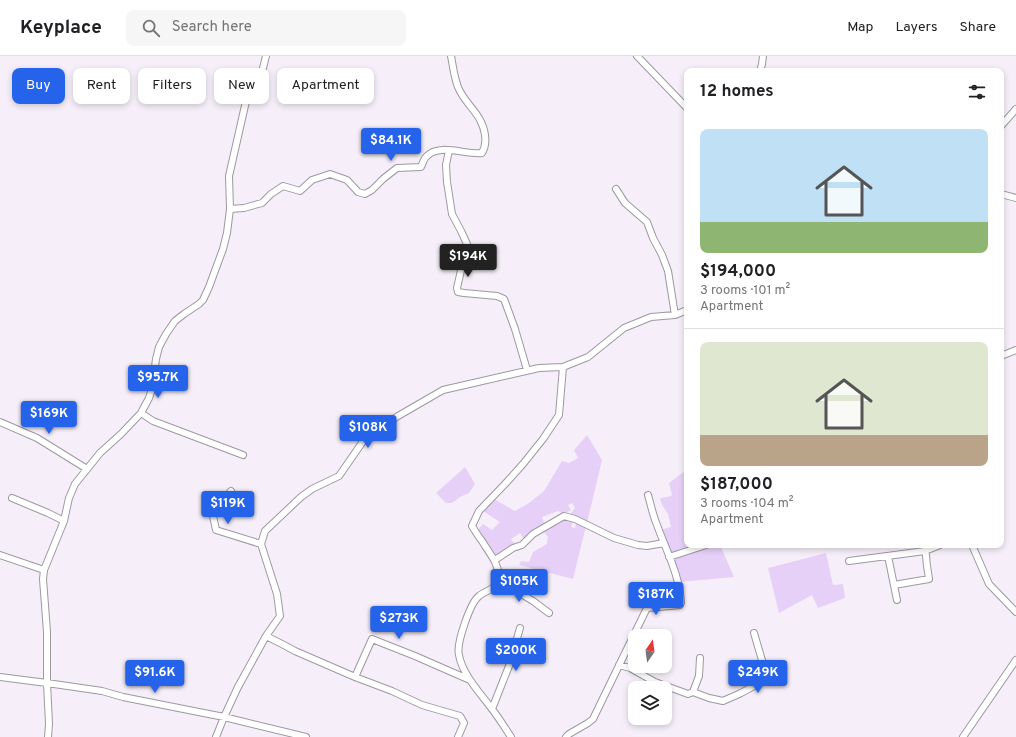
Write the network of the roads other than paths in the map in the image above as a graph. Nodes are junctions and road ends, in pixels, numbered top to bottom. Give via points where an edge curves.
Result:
1 (266, 56) edge
2 (451, 56) edge
3 (637, 56) edge
4 (763, 56) edge
5 (761, 68) edge
6 (684, 105) edge
7 (1016, 109) edge
8 (1004, 123) edge
9 (449, 150) junction
10 (616, 188) dead end
11 (1004, 195) edge
12 (1016, 198) edge
13 (230, 210) junction
14 (684, 311) edge
15 (675, 315) junction
16 (1016, 350) edge
17 (1004, 355) edge
18 (563, 367) junction
19 (527, 370) junction
20 (141, 413) junction
21 (0, 422) edge
22 (243, 455) dead end
23 (87, 469) junction
24 (231, 490) dead end
25 (648, 495) dead end
26 (12, 498) dead end
27 (64, 521) junction
28 (664, 543) junction
29 (261, 544) junction
30 (697, 548) edge
31 (925, 548) edge
32 (973, 548) edge
33 (0, 555) edge
34 (888, 556) junction
35 (669, 557) junction
36 (495, 560) junction
37 (849, 561) dead end
38 (44, 570) junction
39 (499, 580) junction
40 (894, 586) junction
41 (897, 600) dead end
42 (1016, 612) edge
43 (548, 613) dead end
44 (520, 628) dead end
45 (754, 633) dead end
46 (266, 636) junction
47 (700, 658) dead end
48 (1016, 660) edge
49 (619, 665) junction
50 (0, 677) edge
51 (355, 677) junction
52 (470, 680) junction
53 (47, 683) junction
54 (693, 692) junction
55 (492, 709) junction
56 (224, 717) junction
57 (48, 737) edge
58 (216, 737) edge
59 (306, 737) edge
60 (458, 737) edge
61 (511, 737) edge
62 (568, 737) edge
63 (963, 737) edge

1 - 13 street via 259,78 252,82 249,88 232,159 229,176
2 - 9 street via 458,86 480,120 486,140 482,153
3 - 6 street
4 - 5 street
7 - 8 street
9 - 13 street via 435,150 427,156 421,167 398,168 365,194 358,192 347,180 330,174 312,180 300,191 283,186 262,203
9 - 19 street via 446,165 452,214 466,244 458,292 504,299 516,329
10 - 15 street via 625,202 647,222 668,271
11 - 12 street
13 - 20 street via 223,249 209,287 203,300 175,321 166,334 159,347 152,389
14 - 15 street
15 - 18 street via 651,318 624,328 588,357
16 - 17 street
18 - 19 street
18 - 36 street via 559,416 522,464 479,511 472,526
19 - 29 street via 444,390 398,416 366,437 339,476 312,489 290,507 265,531
20 - 22 street via 153,421
20 - 23 street
21 - 23 street via 37,438
23 - 27 street via 75,484
24 - 29 street via 213,516 216,530
25 - 28 street
26 - 27 street
27 - 38 street
28 - 35 street
28 - 36 street via 638,545 614,538 564,516
29 - 46 street via 277,594 280,616
30 - 35 street
31 - 34 street
31 - 40 street via 929,579
32 - 42 street via 989,584
33 - 38 street
34 - 37 street
34 - 40 street
35 - 49 street via 682,603 648,608
36 - 39 street
38 - 53 street via 48,632
39 - 43 street
39 - 52 street via 494,588 478,597 461,634 458,654
40 - 41 street
44 - 55 street via 509,666
45 - 54 street via 766,674 765,680 723,701
46 - 51 street
46 - 56 street
47 - 54 street via 700,676
48 - 63 street
49 - 54 street via 655,682 688,694
49 - 62 street via 593,719
50 - 53 street
51 - 52 street via 372,639
51 - 60 street via 422,705 460,716 464,723
52 - 55 street
53 - 56 street via 102,691
53 - 57 street via 50,724
55 - 61 street
56 - 58 street
56 - 59 street

